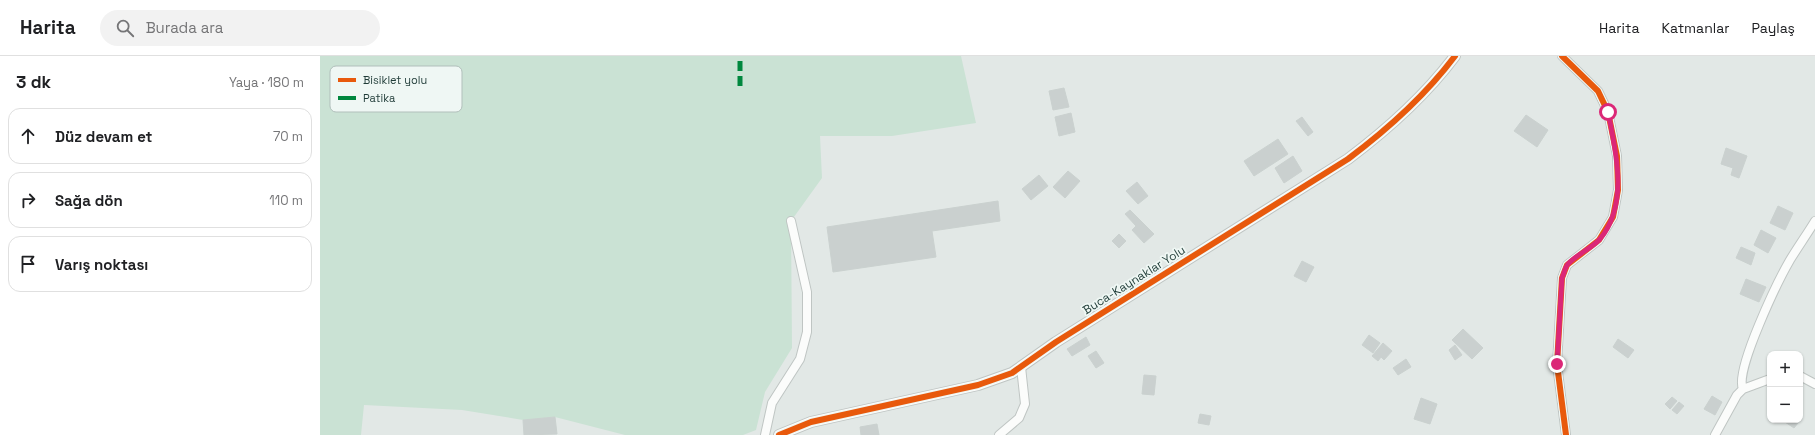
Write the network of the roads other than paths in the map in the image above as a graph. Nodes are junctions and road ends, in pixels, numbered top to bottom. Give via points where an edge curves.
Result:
1 (1455, 56) edge
2 (1562, 56) edge
3 (791, 220) dead end
4 (1815, 221) edge
5 (1021, 367) junction
6 (1803, 378) edge
7 (1767, 380) edge
8 (1815, 384) edge
9 (1743, 389) junction
10 (765, 435) edge
11 (779, 435) edge
12 (1000, 435) edge
13 (1566, 435) edge
14 (1715, 435) edge

1 - 5 street, Buca-Kaynaklar Yolu via 1432,84 1380,134 1348,158 1056,342
2 - 13 street via 1598,91 1608,112 1617,156 1618,190 1613,217 1599,240 1567,265 1562,278 1557,364
3 - 10 street via 807,292 807,332 800,359 772,403
4 - 9 street via 1790,260 1766,307 1746,361 1741,380
5 - 11 street, Buca-Kaynaklar Yolu via 1012,373 978,385 811,422
5 - 12 street via 1025,404 1019,418
6 - 8 street
7 - 9 street
9 - 14 street

